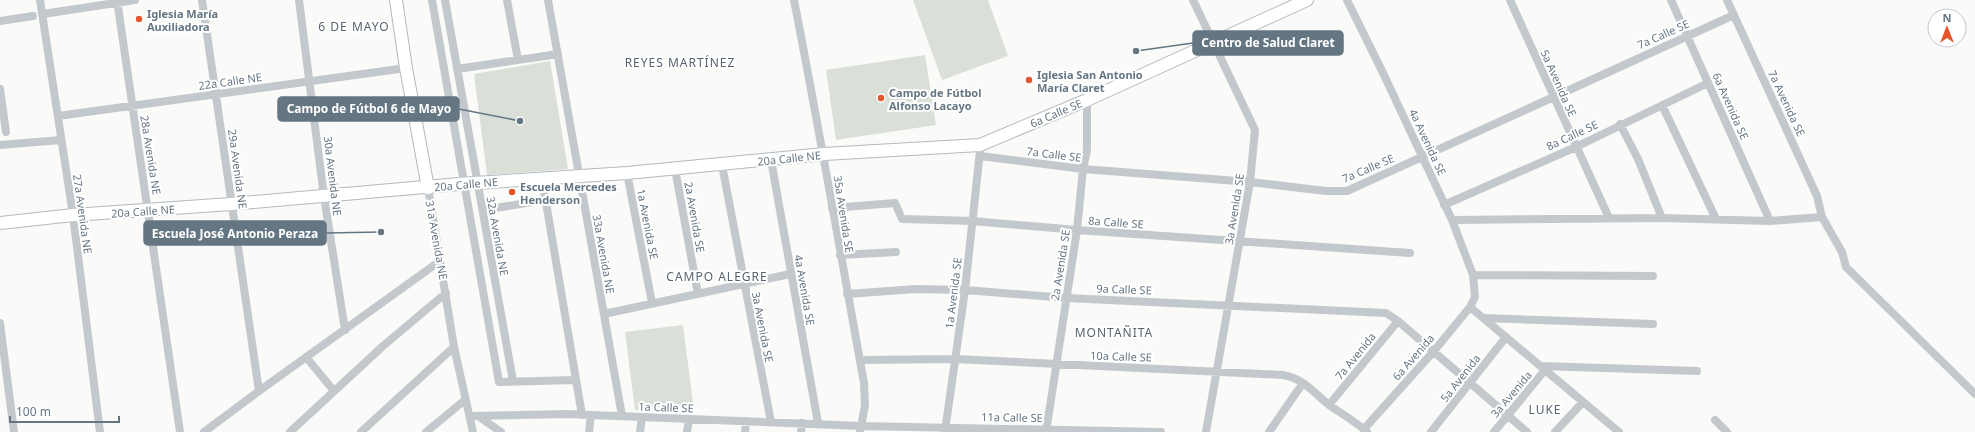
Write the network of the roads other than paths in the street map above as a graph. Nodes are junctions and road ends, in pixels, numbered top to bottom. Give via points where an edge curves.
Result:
1 (40, 0) edge
2 (135, 0) edge
3 (202, 0) edge
4 (299, 0) edge
5 (396, 0) edge
6 (432, 0) edge
7 (445, 0) edge
8 (507, 0) edge
9 (548, 0) edge
10 (794, 0) edge
11 (1193, 0) edge
12 (1307, 0) edge
13 (1347, 0) edge
14 (1510, 0) edge
15 (1671, 0) edge
16 (1728, 0) edge
17 (117, 1) edge
18 (43, 14) junction
19 (1734, 15) junction
20 (33, 16) dead end
21 (0, 21) edge
22 (1687, 35) junction
23 (1214, 43) junction
24 (558, 54) junction
25 (518, 60) junction
26 (406, 68) junction
27 (457, 69) junction
28 (310, 81) junction
29 (1708, 83) junction
30 (0, 88) edge
31 (217, 94) junction
32 (1553, 96) junction
33 (1087, 100) junction
34 (132, 105) junction
35 (1662, 105) junction
36 (58, 116) junction
37 (1620, 124) junction
38 (6, 132) dead end
39 (61, 140) junction
40 (0, 144) edge
41 (1576, 147) junction
42 (980, 150) junction
43 (824, 154) junction
44 (1423, 156) junction
45 (771, 160) junction
46 (722, 165) junction
47 (675, 169) junction
48 (1083, 169) junction
49 (627, 173) junction
50 (579, 177) junction
51 (542, 179) junction
52 (1250, 182) junction
53 (478, 183) junction
54 (464, 184) junction
55 (428, 188) junction
56 (324, 197) junction
57 (545, 200) junction
58 (231, 204) junction
59 (1444, 205) junction
60 (832, 208) junction
61 (482, 210) junction
62 (148, 211) junction
63 (73, 215) junction
64 (1822, 217) junction
65 (1609, 218) junction
66 (1662, 218) junction
67 (1716, 219) junction
68 (1452, 220) junction
69 (972, 221) junction
70 (1770, 221) junction
71 (0, 223) edge
72 (1077, 230) junction
73 (1240, 240) junction
74 (896, 252) dead end
75 (1410, 253) dead end
76 (840, 255) junction
77 (440, 261) junction
78 (790, 274) junction
79 (1473, 275) junction
80 (1653, 276) dead end
81 (744, 284) junction
82 (965, 290) junction
83 (446, 293) junction
84 (698, 294) junction
85 (847, 294) junction
86 (1475, 297) joint
87 (1066, 298) junction
88 (652, 303) junction
89 (1228, 304) junction
90 (1470, 307) junction
91 (604, 314) junction
92 (1484, 318) junction
93 (1398, 321) junction
94 (0, 323) edge
95 (1653, 324) dead end
96 (344, 330) junction
97 (1506, 337) junction
98 (454, 347) junction
99 (1434, 351) junction
100 (306, 357) junction
101 (956, 359) junction
102 (860, 360) junction
103 (1056, 364) junction
104 (1543, 368) junction
105 (1217, 371) junction
106 (1697, 371) dead end
107 (576, 380) junction
108 (513, 381) junction
109 (1303, 383) junction
110 (1471, 383) junction
111 (259, 391) junction
112 (334, 391) junction
113 (1975, 394) edge
114 (465, 400) junction
115 (1583, 402) junction
116 (1329, 405) junction
117 (582, 415) junction
118 (591, 415) junction
119 (1508, 415) junction
120 (474, 416) junction
121 (622, 416) junction
122 (642, 417) junction
123 (689, 419) junction
124 (1715, 420) dead end
125 (746, 421) junction
126 (771, 422) junction
127 (802, 423) junction
128 (818, 423) junction
129 (861, 429) edge
130 (945, 430) edge
131 (1046, 430) edge
132 (1366, 430) edge
133 (14, 432) edge
134 (100, 432) edge
135 (180, 432) edge
136 (204, 432) edge
137 (290, 432) edge
138 (361, 432) edge
139 (426, 432) edge
140 (473, 432) edge
141 (501, 432) edge
142 (589, 432) edge
143 (640, 432) edge
144 (687, 432) edge
145 (745, 432) edge
146 (801, 432) edge
147 (1162, 432) edge
148 (1206, 432) edge
149 (1269, 432) edge
150 (1431, 432) edge
151 (1494, 432) edge
152 (1527, 432) edge
153 (1555, 432) edge
154 (1619, 432) edge
155 (1727, 432) edge

1 - 18 street, 27a Avenida NE
2 - 17 street
3 - 31 street, 29a Avenida NE
4 - 28 street, 30a Avenida NE
5 - 26 street, 31a Avenida NE
6 - 54 street
7 - 27 street, 32a Avenida NE
8 - 25 street
9 - 24 street, 33a Avenida NE
10 - 43 street, 35a Avenida SE
11 - 23 street, 3a Avenida SE
12 - 23 street, 6a Calle SE
13 - 44 street, 4a Avenida SE
14 - 32 street, 5a Avenida SE
15 - 22 street, 6a Avenida SE
16 - 19 street, 7a Avenida SE
17 - 18 street
17 - 34 street, 28a Avenida NE
18 - 36 street, 27a Avenida NE
19 - 22 street, 7a Calle SE
19 - 64 street, 7a Avenida SE via 1817,196
20 - 21 street
22 - 29 street, 6a Avenida SE
22 - 32 street, 7a Calle SE
23 - 33 street, 6a Calle SE
23 - 52 street, 3a Avenida SE via 1255,130
24 - 25 street
24 - 50 street, 33a Avenida NE
25 - 27 street
26 - 28 street, 22a Calle NE
26 - 55 street, 31a Avenida NE
27 - 53 street, 32a Avenida NE
28 - 31 street, 22a Calle NE
28 - 56 street, 30a Avenida NE
29 - 35 street, 8a Calle SE
29 - 70 street, 6a Avenida SE
30 - 38 street
31 - 34 street, 22a Calle NE
31 - 58 street, 29a Avenida NE
32 - 41 street, 5a Avenida SE
32 - 44 street, 7a Calle SE
33 - 42 street, 6a Calle SE
33 - 48 street, 2a Avenida SE via 1087,150
34 - 36 street, 22a Calle NE
34 - 62 street, 28a Avenida NE
35 - 37 street, 8a Calle SE
35 - 67 street
36 - 39 street, 27a Avenida NE
37 - 41 street, 8a Calle SE
37 - 66 street via 1638,159
39 - 40 street
39 - 63 street, 27a Avenida NE
41 - 59 street, 8a Calle SE
41 - 65 street, 5a Avenida SE
42 - 43 street, 20a Calle NE
42 - 48 street, 7a Calle SE
42 - 69 street, 1a Avenida SE
43 - 45 street, 20a Calle NE
43 - 60 street, 35a Avenida SE
44 - 52 street, 7a Calle SE via 1347,191
44 - 59 street, 4a Avenida SE
45 - 46 street, 20a Calle NE
45 - 78 street, 4a Avenida SE
46 - 47 street, 20a Calle NE
46 - 81 street, 3a Avenida SE
47 - 49 street, 20a Calle NE
47 - 84 street, 2a Avenida SE
48 - 52 street, 7a Calle SE
48 - 72 street, 2a Avenida SE
49 - 50 street, 20a Calle NE
49 - 88 street, 1a Avenida SE
50 - 51 street, 20a Calle NE
50 - 91 street, 33a Avenida NE
51 - 53 street, 20a Calle NE
51 - 57 street
52 - 73 street, 3a Avenida SE
53 - 54 street, 20a Calle NE
53 - 61 street, 32a Avenida NE
54 - 55 street, 20a Calle NE
54 - 108 street via 499,382
55 - 56 street, 20a Calle NE
55 - 77 street, 31a Avenida NE
56 - 58 street, 20a Calle NE
56 - 96 street, 30a Avenida NE
57 - 61 street
57 - 107 street
58 - 62 street, 20a Calle NE
58 - 111 street, 29a Avenida NE
59 - 68 street, 4a Avenida SE
60 - 69 street, 8a Calle SE via 895,203 902,219
60 - 76 street, 35a Avenida SE
61 - 108 street, 32a Avenida NE
62 - 63 street, 20a Calle NE
62 - 135 street, 28a Avenida NE
63 - 71 street, 20a Calle NE
63 - 134 street, 27a Avenida NE
64 - 70 street
64 - 113 street, 7a Avenida SE via 1842,252 1846,267
65 - 66 street
65 - 68 street
66 - 67 street
67 - 70 street
68 - 79 street, 4a Avenida SE
69 - 72 street, 8a Calle SE
69 - 82 street, 1a Avenida SE
72 - 73 street, 8a Calle SE
72 - 87 street, 2a Avenida SE
73 - 75 street, 8a Calle SE
73 - 89 street, 3a Avenida SE
74 - 76 street
76 - 85 street, 35a Avenida SE
77 - 83 street, 31a Avenida NE
77 - 96 street
78 - 81 street
78 - 128 street, 4a Avenida SE
79 - 80 street
79 - 86 street, 4a Avenida SE
81 - 84 street
81 - 126 street, 3a Avenida SE
82 - 85 street, 9a Calle SE via 916,289
82 - 87 street, 9a Calle SE
82 - 101 street, 1a Avenida SE
83 - 98 street, 31a Avenida NE
83 - 112 street
84 - 88 street
85 - 102 street, 35a Avenida SE
86 - 90 street, 6a Avenida
87 - 89 street, 9a Calle SE
87 - 103 street, 2a Avenida SE
88 - 91 street
89 - 93 street, 9a Calle SE via 1386,313
89 - 105 street, 3a Avenida SE
90 - 92 street
90 - 99 street, 6a Avenida
91 - 121 street, 33a Avenida NE
92 - 95 street
92 - 97 street
93 - 99 street, 9a Calle SE
93 - 116 street, 7a Avenida
94 - 133 street
96 - 100 street
97 - 104 street
97 - 110 street, 5a Avenida
98 - 114 street, 31a Avenida NE
98 - 138 street
99 - 110 street, 9a Calle SE
99 - 132 street, 6a Avenida
100 - 111 street
100 - 112 street
101 - 102 street, 10a Calle SE
101 - 103 street, 10a Calle SE
101 - 130 street, 1a Avenida SE
102 - 129 street, 35a Avenida SE via 865,405
103 - 105 street, 10a Calle SE
103 - 131 street, 2a Avenida SE
104 - 106 street
104 - 115 street
104 - 119 street, 3a Avenida
105 - 109 street, 10a Calle SE via 1283,375
105 - 148 street, 3a Avenida SE
107 - 108 street
107 - 117 street
109 - 116 street, 10a Calle SE
109 - 149 street
110 - 119 street, 9a Calle SE
110 - 150 street, 5a Avenida
111 - 136 street
112 - 137 street
114 - 120 street, 31a Avenida NE
114 - 139 street
115 - 153 street
115 - 154 street
116 - 132 street, 10a Calle SE
117 - 118 street, 1a Calle SE
117 - 120 street, 1a Calle SE
118 - 121 street, 1a Calle SE
118 - 142 street
119 - 151 street, 3a Avenida
119 - 152 street, 9a Calle SE
120 - 140 street, 31a Avenida NE
120 - 141 street
121 - 122 street, 1a Calle SE
122 - 123 street, 1a Calle SE
122 - 143 street
123 - 125 street, 1a Calle SE
123 - 144 street
124 - 155 street
125 - 126 street, 1a Calle SE
125 - 145 street
126 - 127 street, 1a Calle SE
127 - 128 street, 1a Calle SE
127 - 146 street
128 - 129 street, 1a Calle SE
129 - 130 street, 11a Calle SE
130 - 131 street, 11a Calle SE
131 - 147 street, 11a Calle SE

